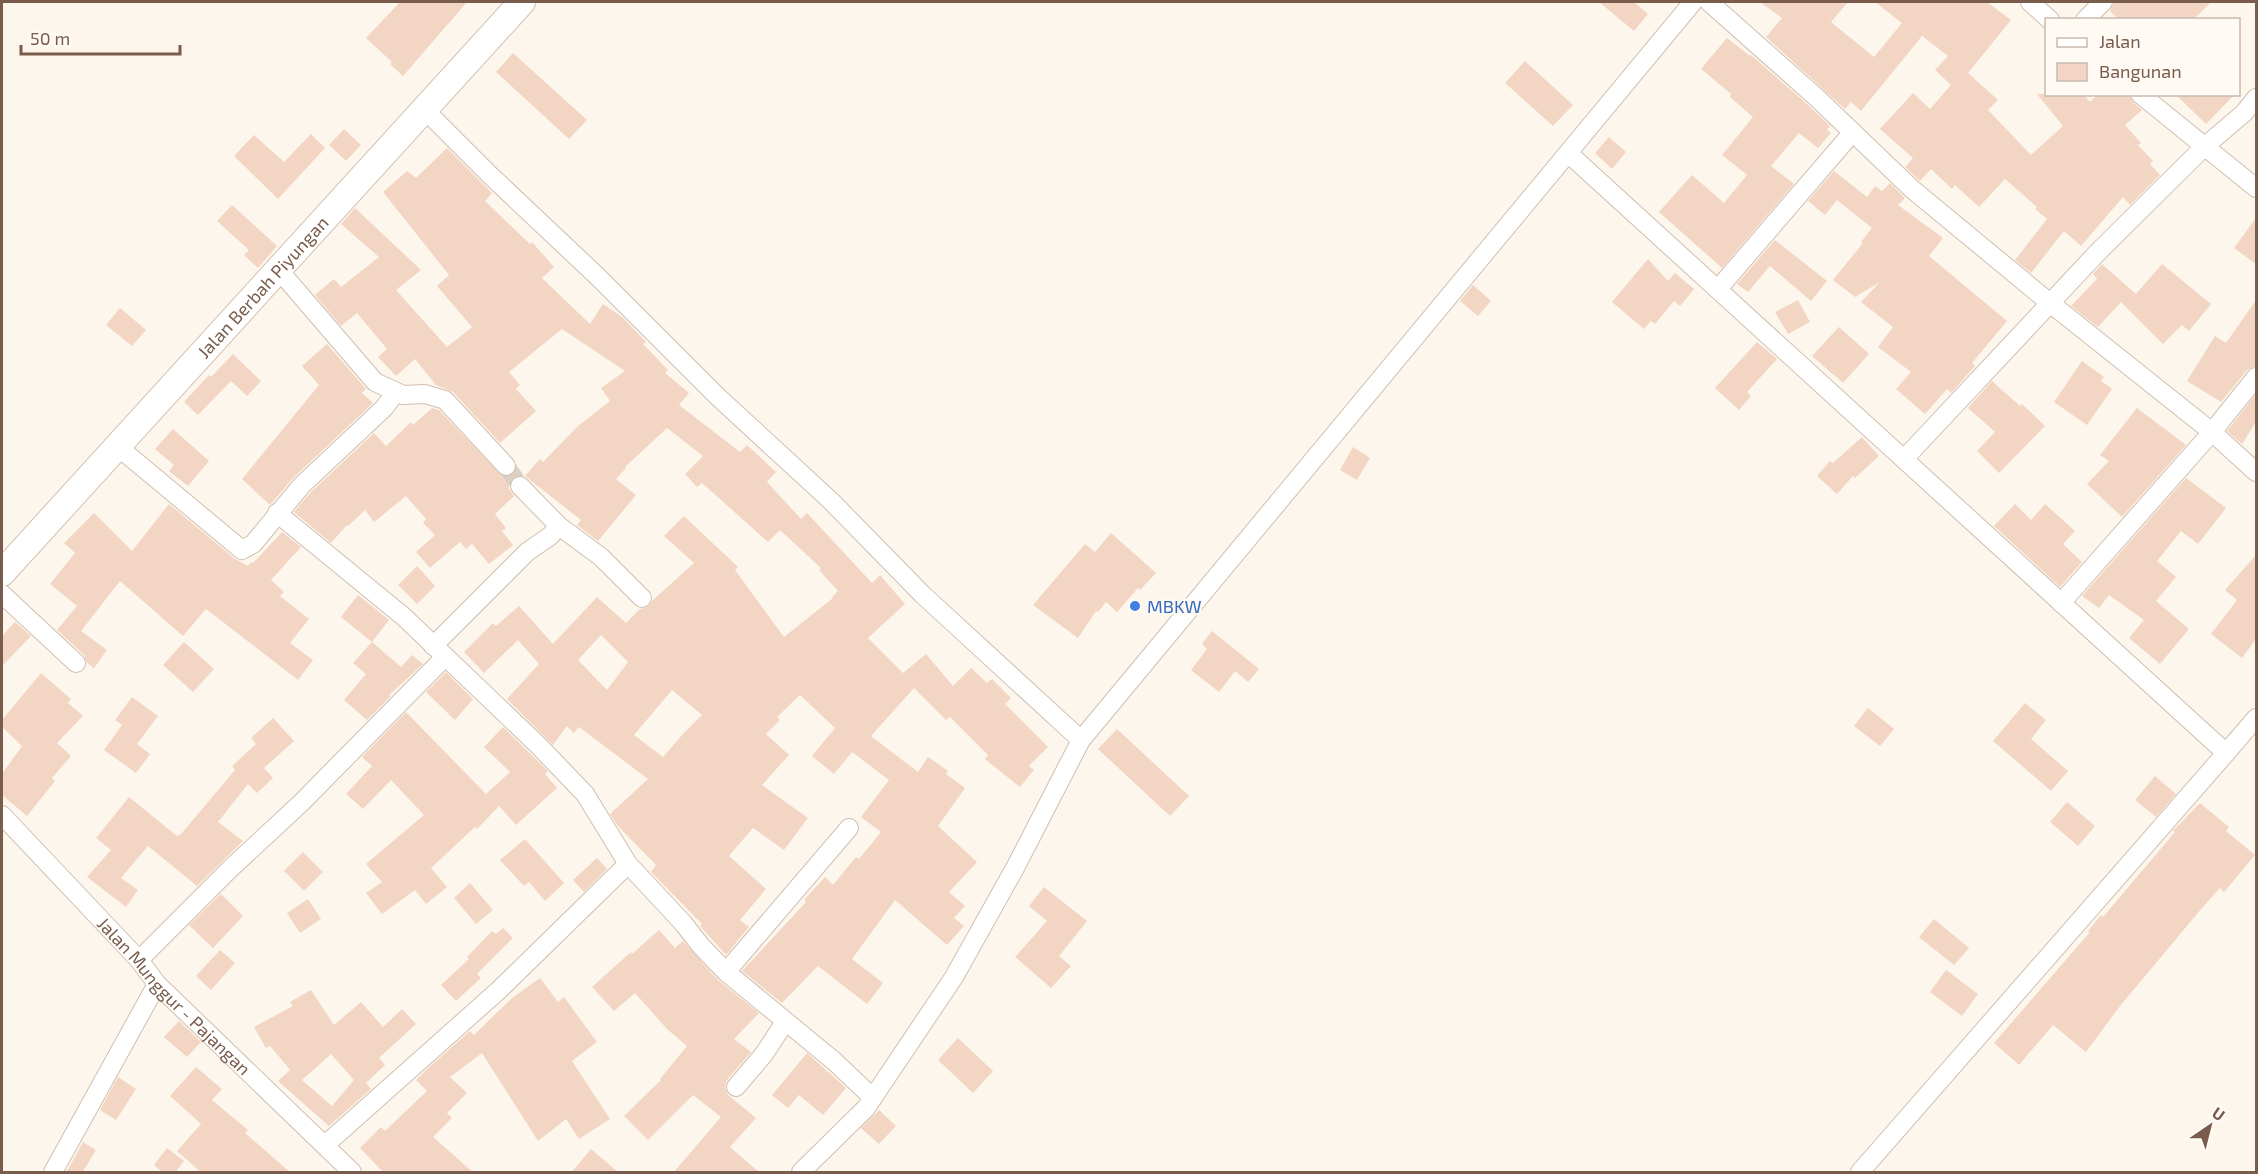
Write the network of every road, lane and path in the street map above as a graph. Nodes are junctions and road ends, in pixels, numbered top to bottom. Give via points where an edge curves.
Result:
1 (522, 2) edge
2 (1693, 2) edge
3 (1709, 2) edge
4 (2030, 2) edge
5 (2103, 2) edge
6 (2048, 18) edge
7 (2087, 18) edge
8 (2142, 96) edge
9 (2256, 98) edge
10 (424, 109) junction
11 (1852, 133) junction
12 (2204, 147) junction
13 (1568, 153) junction
14 (2256, 188) edge
15 (278, 269) junction
16 (1718, 289) junction
17 (2050, 303) junction
18 (2256, 377) edge
19 (396, 392) junction
20 (2212, 432) junction
21 (117, 446) junction
22 (1904, 459) junction
23 (506, 466) tunnel mouth
24 (2256, 472) edge
25 (520, 486) tunnel mouth
26 (277, 513) junction
27 (559, 526) junction
28 (2, 573) edge
29 (2, 594) edge
30 (642, 598) dead end
31 (2061, 603) junction
32 (439, 652) junction
33 (76, 663) dead end
34 (2256, 718) edge
35 (1081, 740) junction
36 (2226, 753) junction
37 (2, 815) edge
38 (849, 828) dead end
39 (628, 864) junction
40 (139, 960) junction
41 (726, 972) junction
42 (157, 984) junction
43 (785, 1022) junction
44 (736, 1087) dead end
45 (873, 1098) junction
46 (326, 1145) junction
47 (53, 1173) edge
48 (352, 1173) edge
49 (801, 1173) edge
50 (1860, 1173) edge

1 - 10 street, Jalan Berbah Piyungan
2 - 13 street
3 - 11 street
4 - 6 street
5 - 7 street
8 - 12 street
9 - 12 street
10 - 15 street, Jalan Berbah Piyungan
10 - 35 street via 718,397 831,501 923,595
11 - 16 street
11 - 17 street via 1912,189
12 - 14 street
12 - 17 street
13 - 16 street
13 - 35 street
15 - 19 street via 375,382
15 - 21 street, Jalan Berbah Piyungan
16 - 22 street
17 - 20 street
17 - 22 street
18 - 20 street
19 - 23 street via 445,400
19 - 26 street
20 - 24 street
20 - 31 street
21 - 26 street via 242,550 253,544
21 - 28 street, Jalan Berbah Piyungan
22 - 31 street
25 - 27 street
26 - 32 street via 404,617
27 - 30 street via 601,557
27 - 32 street via 527,552
29 - 33 street
31 - 36 street
32 - 39 street via 585,794
32 - 40 street via 301,803
34 - 36 street
35 - 45 street via 954,977
36 - 50 street
37 - 40 street, Jalan Munggur - Pajangan
38 - 41 street
39 - 41 street
39 - 46 street via 500,990
40 - 42 street, Jalan Munggur - Pajangan
41 - 43 street
42 - 46 street, Jalan Munggur - Pajangan
42 - 47 street
43 - 44 street
43 - 45 street
45 - 49 street
46 - 48 street, Jalan Munggur - Pajangan

